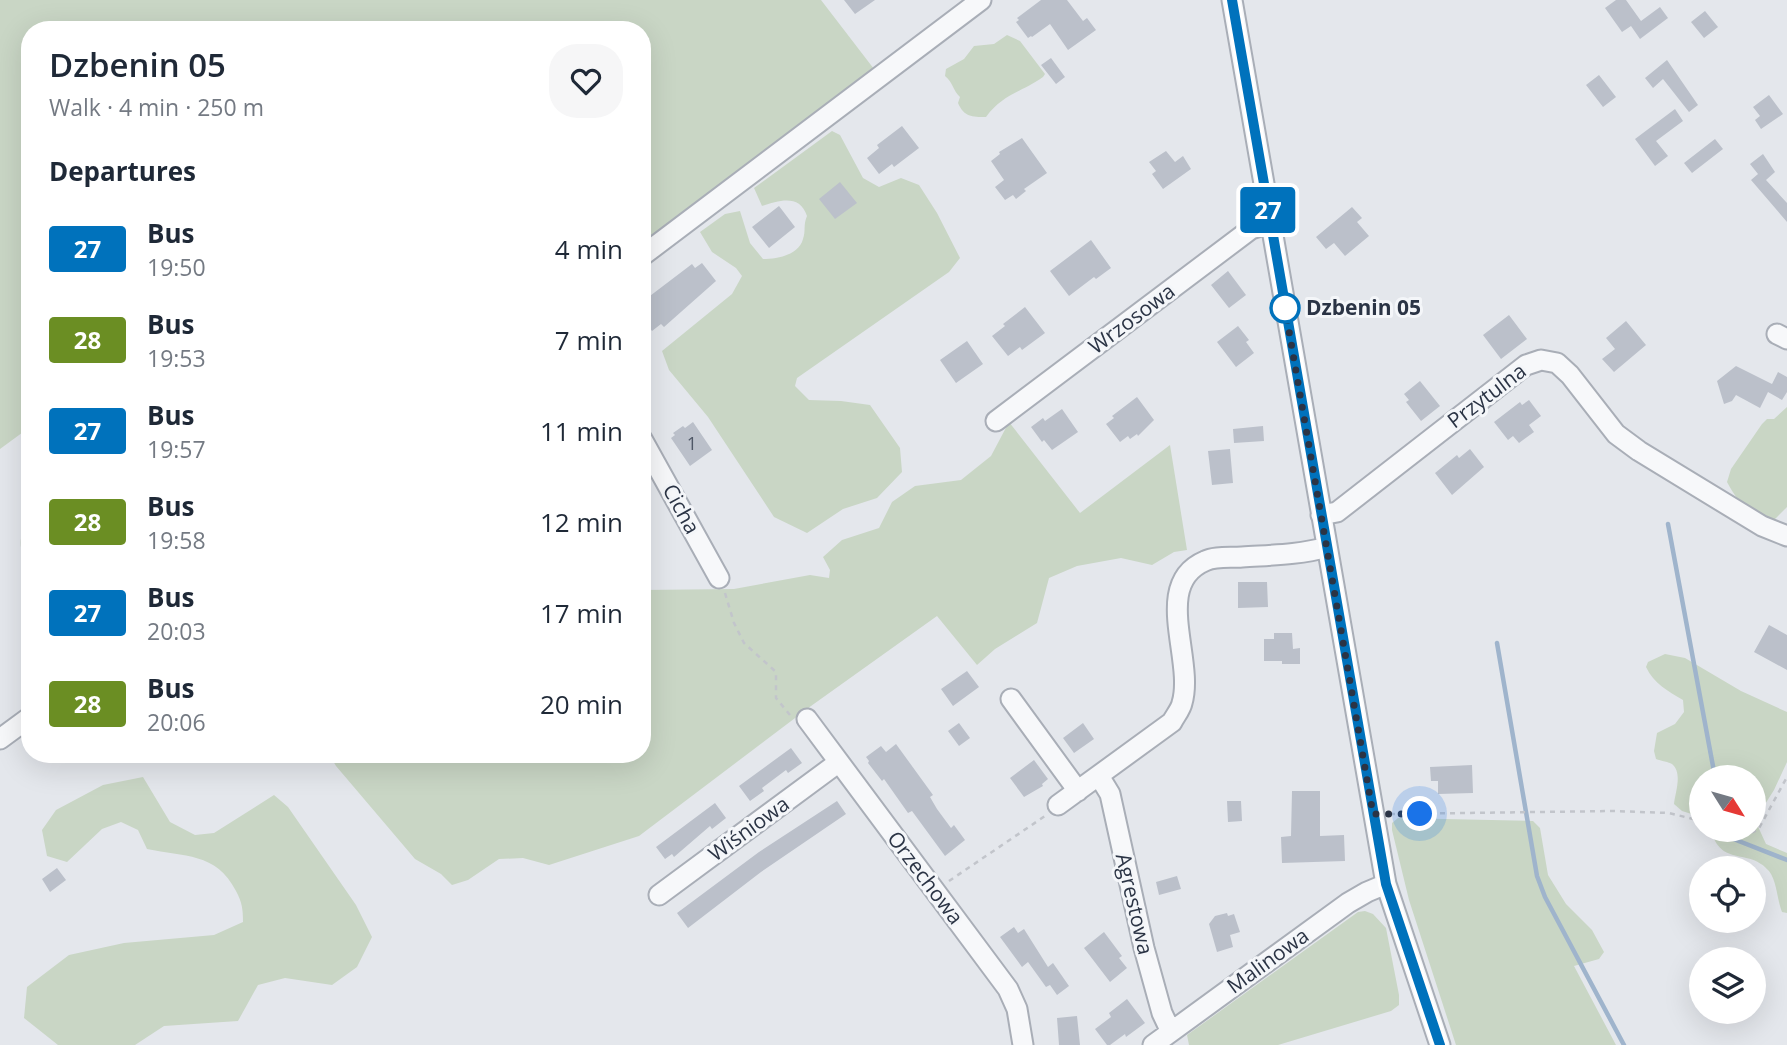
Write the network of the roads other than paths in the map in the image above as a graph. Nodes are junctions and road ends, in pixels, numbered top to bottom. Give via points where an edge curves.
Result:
1 (981, 0) edge
2 (1232, 0) edge
3 (1270, 223) junction
4 (651, 249) edge
5 (996, 421) dead end
6 (651, 455) edge
7 (1321, 515) junction
8 (1787, 536) edge
9 (1326, 547) junction
10 (719, 578) road end
11 (1011, 699) dead end
12 (799, 718) road end
13 (21, 724) edge
14 (0, 739) edge
15 (839, 762) junction
16 (1099, 776) junction
17 (1079, 791) junction
18 (1058, 806) road end
19 (1386, 884) junction
20 (659, 895) dead end
21 (1171, 1032) junction
22 (1023, 1045) edge
23 (1153, 1045) edge
24 (1440, 1045) edge

1 - 4 street
2 - 3 street
3 - 5 street, Wrzosowa via 1251,229
3 - 7 street
6 - 10 street, Cicha
7 - 8 street, Przytulna via 1336,512 1526,365 1541,360 1557,363 1570,375 1616,434 1639,451 1762,526
7 - 9 street
9 - 16 street via 1304,553 1208,559 1189,569 1179,586 1182,704 1172,722
9 - 19 street
11 - 17 street
12 - 15 street, Orzechowa
13 - 14 street
15 - 20 street, Wiśniowa
15 - 22 street, Orzechowa via 1008,989 1017,1009
16 - 17 street
16 - 21 street, Agrestowa via 1110,794 1144,948
17 - 18 street
19 - 21 street, Malinowa via 1348,903
19 - 24 street
21 - 23 street, Malinowa

